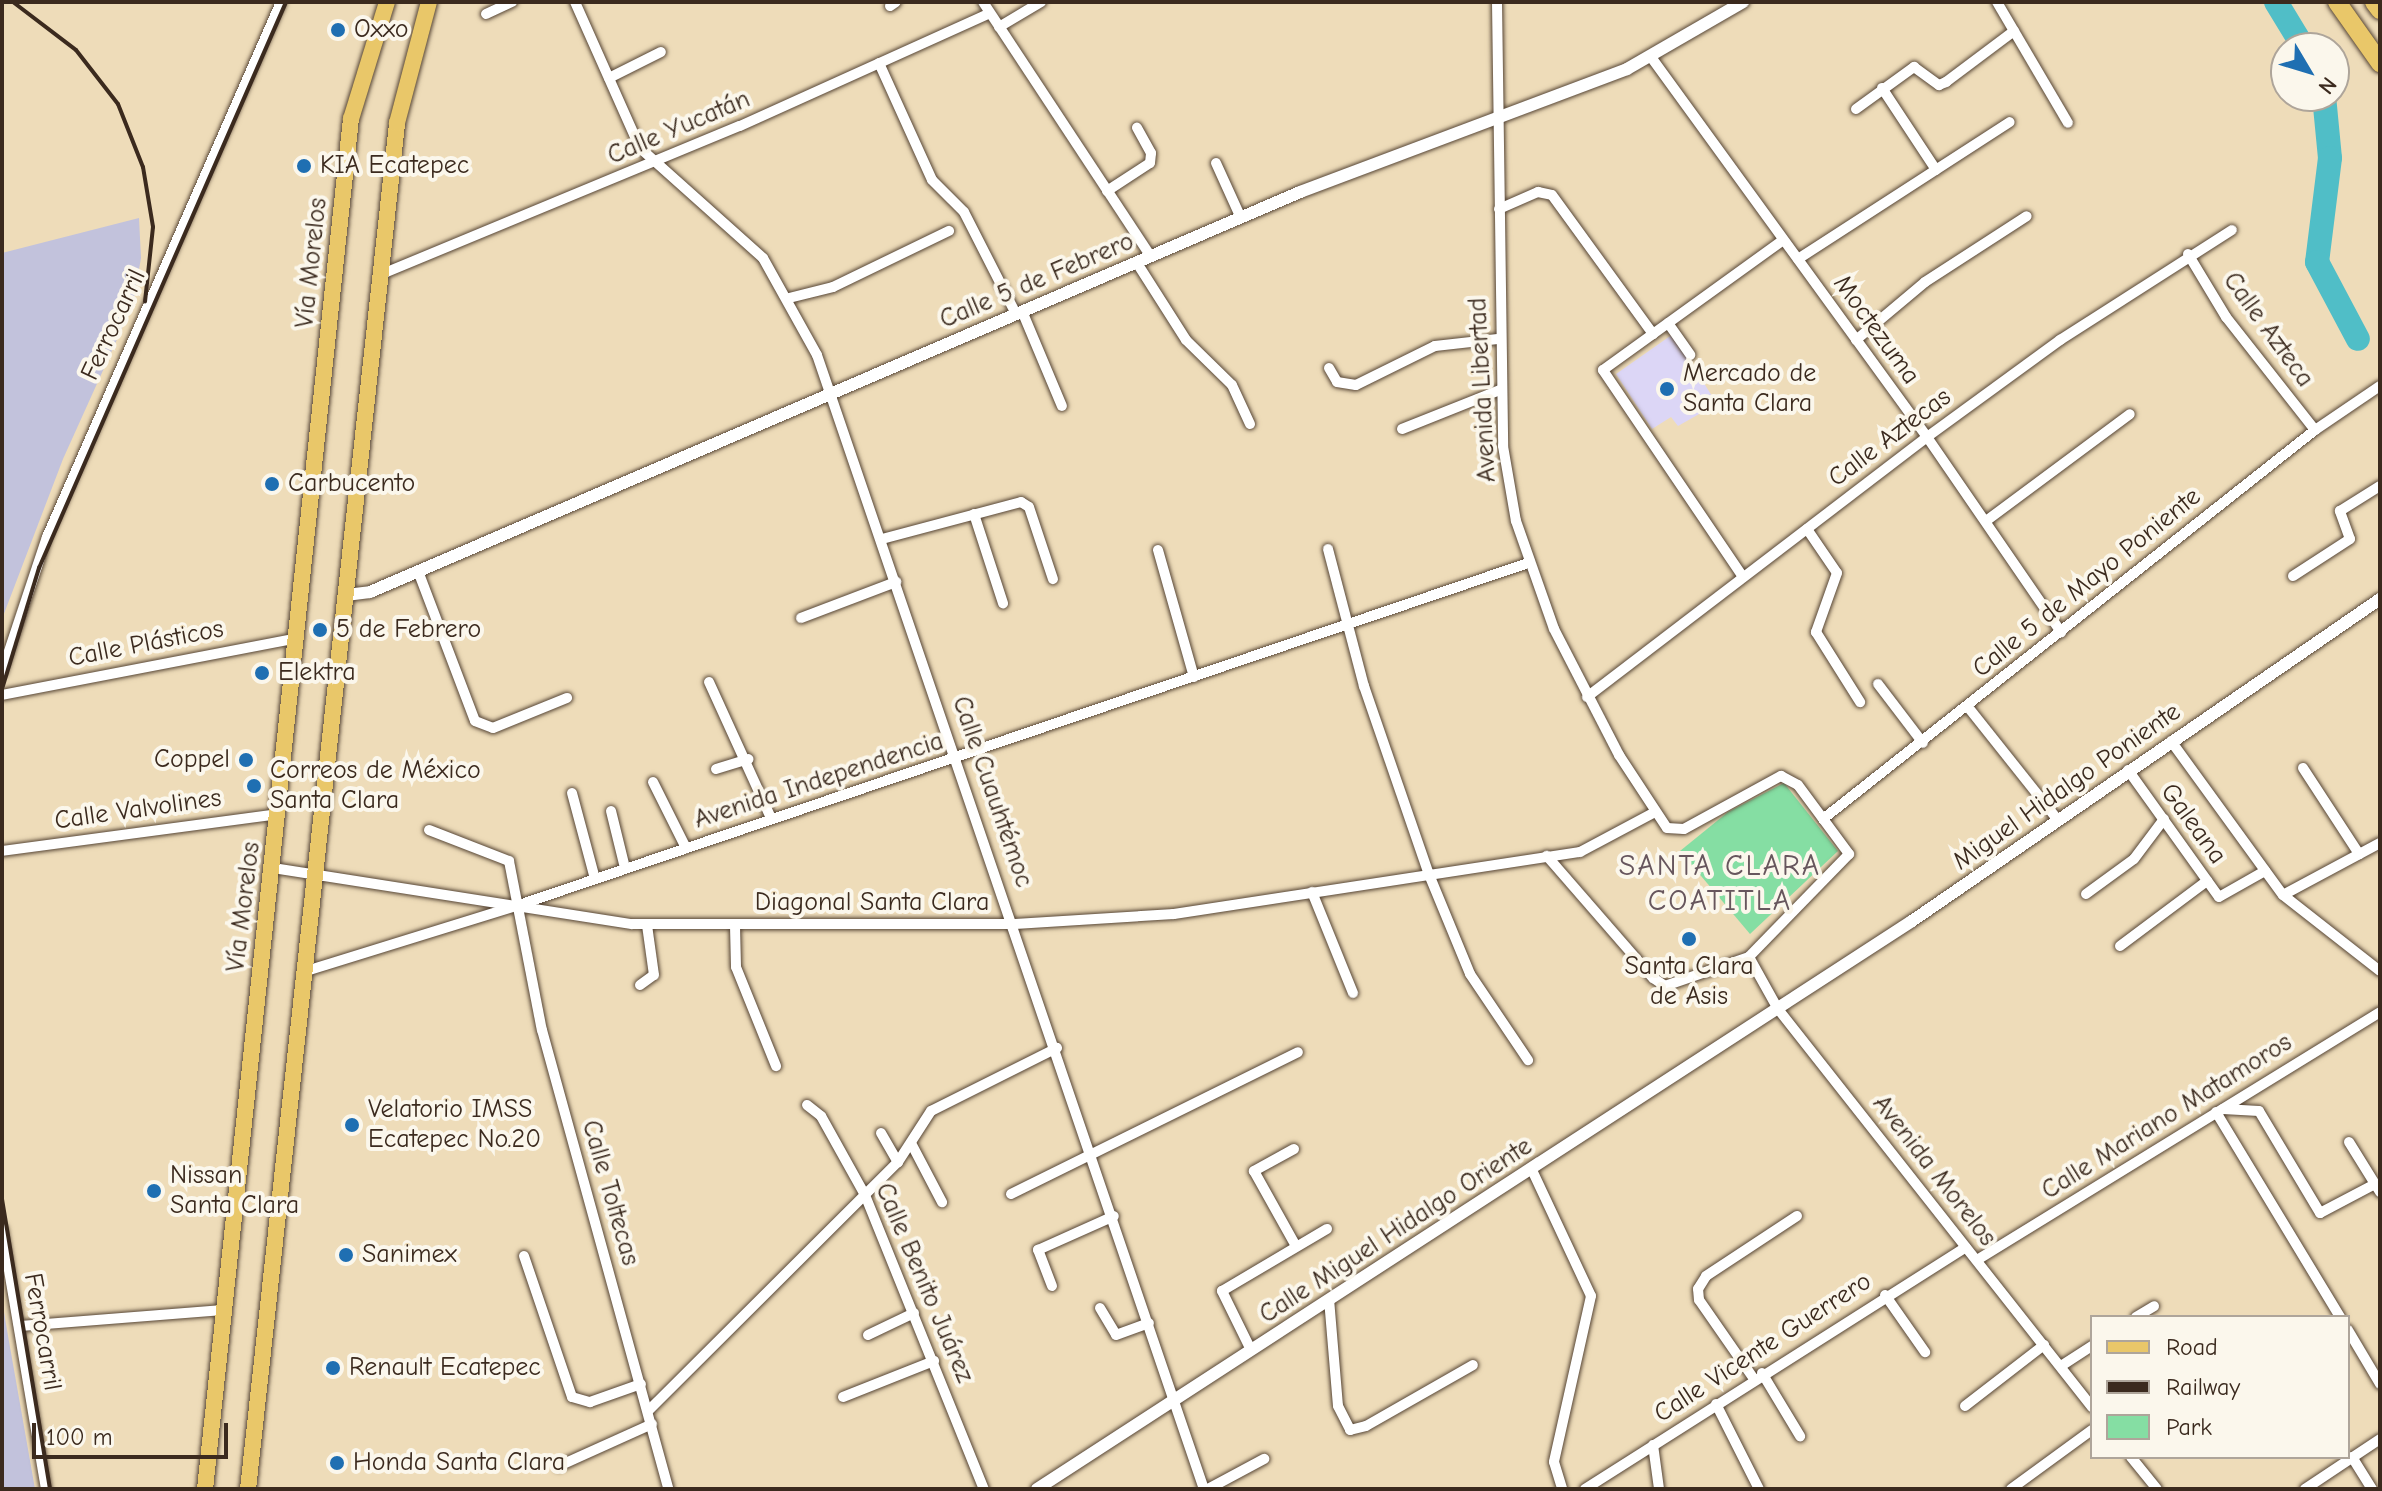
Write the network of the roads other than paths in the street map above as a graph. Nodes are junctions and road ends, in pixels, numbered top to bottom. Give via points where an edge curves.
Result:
1 (281, 2) edge
2 (387, 2) edge
3 (429, 2) edge
4 (512, 2) edge
5 (575, 2) edge
6 (983, 2) edge
7 (1041, 2) edge
8 (1497, 2) edge
9 (1743, 2) edge
10 (1997, 2) edge
11 (2337, 2) edge
12 (2374, 2) edge
13 (2380, 10) edge
14 (990, 13) junction
15 (486, 14) dead end
16 (999, 27) junction
17 (2014, 31) junction
18 (661, 52) dead end
19 (1651, 57) junction
20 (879, 63) junction
21 (2380, 63) edge
22 (609, 78) junction
23 (1882, 88) junction
24 (1856, 109) dead end
25 (1497, 115) junction
26 (2010, 122) dead end
27 (2068, 123) dead end
28 (1137, 128) dead end
29 (653, 163) junction
30 (1216, 163) dead end
31 (1936, 170) junction
32 (1107, 191) junction
33 (1499, 209) junction
34 (2027, 216) dead end
35 (1241, 218) junction
36 (2232, 230) dead end
37 (949, 231) dead end
38 (1783, 240) junction
39 (2188, 254) junction
40 (1151, 257) junction
41 (1798, 259) junction
42 (1137, 263) junction
43 (382, 274) junction
44 (789, 298) junction
45 (1019, 312) junction
46 (1668, 323) junction
47 (1653, 334) junction
48 (1498, 339) junction
49 (1856, 340) junction
50 (1690, 355) dead end
51 (1329, 368) dead end
52 (2380, 386) edge
53 (1500, 390) junction
54 (833, 392) junction
55 (1062, 406) dead end
56 (2130, 414) dead end
57 (1250, 424) dead end
58 (1402, 429) dead end
59 (2315, 430) junction
60 (1927, 437) junction
61 (2380, 486) edge
62 (974, 514) junction
63 (1986, 521) junction
64 (1807, 529) junction
65 (882, 539) junction
66 (1328, 549) dead end
67 (1158, 550) dead end
68 (1528, 563) junction
69 (418, 571) junction
70 (2293, 576) dead end
71 (1743, 577) junction
72 (1053, 579) dead end
73 (896, 582) junction
74 (346, 595) junction
75 (2380, 599) edge
76 (1003, 603) dead end
77 (801, 618) dead end
78 (1346, 626) junction
79 (2061, 632) junction
80 (297, 638) junction
81 (2, 672) edge
82 (1194, 677) junction
83 (709, 682) dead end
84 (1878, 684) dead end
85 (2, 695) edge
86 (1587, 697) junction
87 (567, 698) dead end
88 (1860, 702) dead end
89 (1968, 707) junction
90 (2171, 741) junction
91 (1923, 743) junction
92 (957, 758) junction
93 (748, 759) junction
94 (2303, 768) dead end
95 (716, 769) dead end
96 (2128, 770) junction
97 (653, 782) dead end
98 (572, 793) dead end
99 (611, 811) dead end
100 (1653, 813) junction
101 (280, 814) junction
102 (771, 818) junction
103 (1823, 819) junction
104 (2164, 819) junction
105 (2058, 820) junction
106 (429, 830) dead end
107 (2380, 843) edge
108 (686, 848) junction
109 (2, 851) edge
110 (2359, 854) junction
111 (1547, 856) junction
112 (273, 868) junction
113 (625, 868) junction
114 (2265, 871) junction
115 (1428, 872) junction
116 (314, 874) junction
117 (595, 879) junction
118 (2207, 881) junction
119 (1312, 892) junction
120 (2086, 894) dead end
121 (2283, 895) junction
122 (516, 906) junction
123 (1015, 924) junction
124 (647, 925) junction
125 (735, 926) junction
126 (2120, 946) dead end
127 (1749, 957) junction
128 (2380, 971) edge
129 (303, 972) junction
130 (640, 985) dead end
131 (1353, 993) dead end
132 (1778, 1009) junction
133 (2380, 1012) edge
134 (1057, 1048) junction
135 (1298, 1052) dead end
136 (1528, 1060) dead end
137 (776, 1066) dead end
138 (807, 1105) dead end
139 (2218, 1111) junction
140 (881, 1133) dead end
141 (2349, 1142) dead end
142 (911, 1143) junction
143 (1294, 1149) dead end
144 (1093, 1151) junction
145 (898, 1162) junction
146 (1532, 1170) junction
147 (2378, 1188) edge
148 (1011, 1194) dead end
149 (865, 1195) junction
150 (942, 1202) dead end
151 (1114, 1216) junction
152 (1797, 1216) dead end
153 (2, 1229) edge
154 (1327, 1229) dead end
155 (1296, 1246) junction
156 (1966, 1247) junction
157 (524, 1256) dead end
158 (1977, 1260) junction
159 (1052, 1286) dead end
160 (1885, 1295) junction
161 (1329, 1299) junction
162 (2154, 1306) dead end
163 (1100, 1308) dead end
164 (224, 1310) junction
165 (914, 1313) junction
166 (2139, 1315) edge
167 (2339, 1315) edge
168 (1149, 1323) junction
169 (19, 1326) junction
170 (2350, 1333) edge
171 (868, 1335) dead end
172 (2044, 1345) junction
173 (2090, 1347) edge
174 (1251, 1350) junction
175 (1925, 1352) dead end
176 (934, 1361) junction
177 (1473, 1365) dead end
178 (2061, 1366) junction
179 (1758, 1376) junction
180 (641, 1384) junction
181 (2380, 1384) edge
182 (843, 1397) dead end
183 (1174, 1400) junction
184 (1716, 1404) junction
185 (2090, 1404) edge
186 (1965, 1406) dead end
187 (648, 1411) junction
188 (652, 1424) junction
189 (2090, 1431) edge
190 (1800, 1436) dead end
191 (2380, 1439) edge
192 (1653, 1445) junction
193 (2352, 1457) joint
194 (1264, 1459) dead end
195 (2133, 1459) edge
196 (2349, 1459) edge
197 (559, 1466) dead end
198 (46, 1489) edge
199 (205, 1489) edge
200 (248, 1489) edge
201 (668, 1489) edge
202 (984, 1489) edge
203 (1037, 1489) edge
204 (1206, 1489) edge
205 (1562, 1489) edge
206 (1585, 1489) edge
207 (1659, 1489) edge
208 (1759, 1489) edge
209 (2011, 1489) edge
210 (2157, 1489) edge
211 (2305, 1489) edge
212 (2372, 1489) edge

1 - 81 street, Ferrocarril via 47,537
2 - 80 main road, Vía Morelos via 351,119
3 - 43 main road via 397,123
4 - 15 street
5 - 22 street, Calle Cuauhtémoc
6 - 14 street
7 - 16 street
8 - 25 street, Avenida Libertad
9 - 19 street, Calle 5 de Febrero
10 - 17 street
11 - 21 highway
12 - 13 highway
14 - 16 street
14 - 20 street, Calle Yucatán
16 - 32 street
17 - 23 street via 1943,84 1918,66
17 - 27 street
18 - 22 street
19 - 25 street, Calle 5 de Febrero
19 - 38 street, Moctezuma
20 - 29 street, Calle Yucatán
20 - 45 street via 932,180 960,206
22 - 29 street, Calle Cuauhtémoc via 640,148
23 - 24 street
23 - 31 street
25 - 33 street, Avenida Libertad
25 - 35 street, Calle 5 de Febrero
26 - 31 street
28 - 32 street via 1152,160
29 - 43 street, Calle Yucatán
29 - 44 street, Calle Cuauhtémoc via 749,243
30 - 35 street
31 - 41 street
32 - 40 street
33 - 47 street via 1538,192 1552,195
33 - 48 street, Avenida Libertad
34 - 49 street via 1925,282
35 - 40 street, Calle 5 de Febrero
36 - 39 street, Calle Aztecas
37 - 44 street via 833,287
38 - 41 street, Moctezuma
38 - 46 street
39 - 59 street, Calle Azteca via 2226,317
39 - 60 street, Calle Aztecas
40 - 42 street, Calle 5 de Febrero
41 - 49 street, Moctezuma
42 - 45 street, Calle 5 de Febrero
42 - 57 street via 1186,340 1232,385
43 - 74 main road
44 - 54 street, Calle Cuauhtémoc
45 - 54 street, Calle 5 de Febrero
45 - 55 street
46 - 47 street
46 - 50 street
47 - 71 street via 1603,370
48 - 51 street via 1435,346 1356,385 1337,382
48 - 53 street, Avenida Libertad
49 - 60 street, Moctezuma
52 - 59 street, Calle 5 de Mayo Poniente
53 - 58 street
53 - 68 street, Avenida Libertad via 1508,481
54 - 65 street, Calle Cuauhtémoc
54 - 69 street, Calle 5 de Febrero
56 - 63 street
59 - 79 street, Calle 5 de Mayo Poniente
60 - 63 street, Moctezuma
60 - 64 street, Calle Aztecas
61 - 70 street via 2340,511 2350,539
62 - 65 street
62 - 72 street via 1015,502 1027,505
62 - 76 street
63 - 79 street, Moctezuma
64 - 71 street, Calle Aztecas
64 - 88 street via 1837,573 1816,632
65 - 73 street, Calle Cuauhtémoc
66 - 78 street
67 - 82 street
68 - 78 street, Avenida Independencia
68 - 86 street, Avenida Libertad
69 - 74 street, Calle 5 de Febrero via 361,595
69 - 87 street via 482,726 493,728
71 - 86 street, Calle Aztecas
73 - 77 street
73 - 92 street, Calle Cuauhtémoc
74 - 116 main road
75 - 90 street, Miguel Hidalgo Poniente
78 - 82 street, Avenida Independencia
78 - 115 street
79 - 89 street, Calle 5 de Mayo Poniente
80 - 85 street, Calle Plásticos
80 - 101 main road, Vía Morelos
82 - 92 street, Avenida Independencia
83 - 93 street via 722,719
84 - 91 street
86 - 100 street, Avenida Libertad
89 - 91 street, Calle 5 de Mayo Poniente
89 - 105 street
90 - 96 street, Miguel Hidalgo Poniente
90 - 114 street
91 - 103 street, Calle 5 de Mayo Poniente
92 - 102 street, Avenida Independencia
92 - 123 street, Calle Cuauhtémoc
93 - 95 street
93 - 102 street
94 - 110 street
96 - 104 street, Galeana
96 - 105 street, Miguel Hidalgo Poniente
97 - 108 street
98 - 117 street
99 - 113 street
100 - 103 street, Avenida Libertad via 1672,831 1684,829 1781,776 1798,785
100 - 111 street, Diagonal Santa Clara via 1580,852
101 - 109 street, Calle Valvolines
101 - 112 main road, Vía Morelos
102 - 108 street, Avenida Independencia
103 - 127 street via 1848,858
104 - 118 street, Galeana
104 - 120 street via 2134,859
105 - 132 street, Miguel Hidalgo Poniente
106 - 122 street, Calle Toltecas via 506,857
107 - 110 street
108 - 113 street, Avenida Independencia
110 - 121 street
111 - 115 street, Diagonal Santa Clara
111 - 127 street via 1662,985
112 - 116 street, Diagonal Santa Clara
112 - 164 main road, Vía Morelos
113 - 117 street, Avenida Independencia
114 - 118 street, Galeana via 2224,898
114 - 121 street
115 - 119 street, Diagonal Santa Clara
115 - 136 street via 1470,974
116 - 122 street, Diagonal Santa Clara
116 - 129 main road
117 - 122 street, Avenida Independencia
118 - 126 street
119 - 123 street, Diagonal Santa Clara via 1174,914
119 - 131 street
121 - 128 street
122 - 124 street, Diagonal Santa Clara
122 - 129 street, Avenida Independencia
122 - 180 street, Calle Toltecas via 542,1030
123 - 125 street, Diagonal Santa Clara
123 - 134 street, Calle Cuauhtémoc
124 - 125 street, Diagonal Santa Clara
124 - 130 street via 654,975
125 - 137 street via 736,967
127 - 132 street, Avenida Morelos
129 - 200 main road
132 - 146 street, Calle Miguel Hidalgo Oriente
132 - 156 street, Avenida Morelos
133 - 139 street, Calle Mariano Matamoros
134 - 142 street via 937,1106
134 - 144 street, Calle Cuauhtémoc
135 - 144 street
138 - 149 street, Calle Benito Juárez via 821,1116
139 - 147 street via 2259,1111 2320,1213
139 - 158 street, Calle Mariano Matamoros
139 - 167 street
140 - 145 street
141 - 147 street
142 - 145 street
142 - 150 street
143 - 155 street via 1254,1171
144 - 148 street
144 - 151 street, Calle Cuauhtémoc
145 - 149 street
146 - 161 street, Calle Miguel Hidalgo Oriente
146 - 205 street via 1591,1296 1554,1462
149 - 165 street, Calle Benito Juárez
149 - 187 street
151 - 159 street via 1038,1250
151 - 168 street, Calle Cuauhtémoc
152 - 179 street via 1706,1276 1698,1289 1699,1300
153 - 169 street, Ferrocarril
154 - 155 street
155 - 174 street via 1221,1293
156 - 158 street, Avenida Morelos
156 - 160 street, Calle Vicente Guerrero
157 - 180 street via 572,1397 590,1402
158 - 172 street, Avenida Morelos
160 - 175 street
160 - 179 street, Calle Vicente Guerrero
161 - 174 street, Calle Miguel Hidalgo Oriente
161 - 177 street via 1338,1406 1350,1430
162 - 166 street
163 - 168 street via 1116,1335
164 - 169 street
164 - 199 main road, Vía Morelos
165 - 171 street
165 - 176 street, Calle Benito Juárez
168 - 183 street, Calle Cuauhtémoc
169 - 198 street, Ferrocarril
170 - 181 street
172 - 178 street, Avenida Morelos
172 - 186 street
173 - 178 street
174 - 183 street, Calle Miguel Hidalgo Oriente
176 - 182 street
176 - 202 street, Calle Benito Juárez
178 - 185 street, Avenida Morelos
179 - 184 street, Calle Vicente Guerrero
179 - 190 street
180 - 187 street, Calle Toltecas
183 - 203 street, Calle Miguel Hidalgo Oriente
183 - 204 street, Calle Cuauhtémoc
184 - 192 street, Calle Vicente Guerrero
184 - 208 street
187 - 188 street, Calle Toltecas
188 - 197 street
188 - 201 street, Calle Toltecas
189 - 209 street
191 - 193 street
192 - 206 street, Calle Vicente Guerrero
192 - 207 street
193 - 212 street
194 - 204 street
195 - 210 street
196 - 211 street

